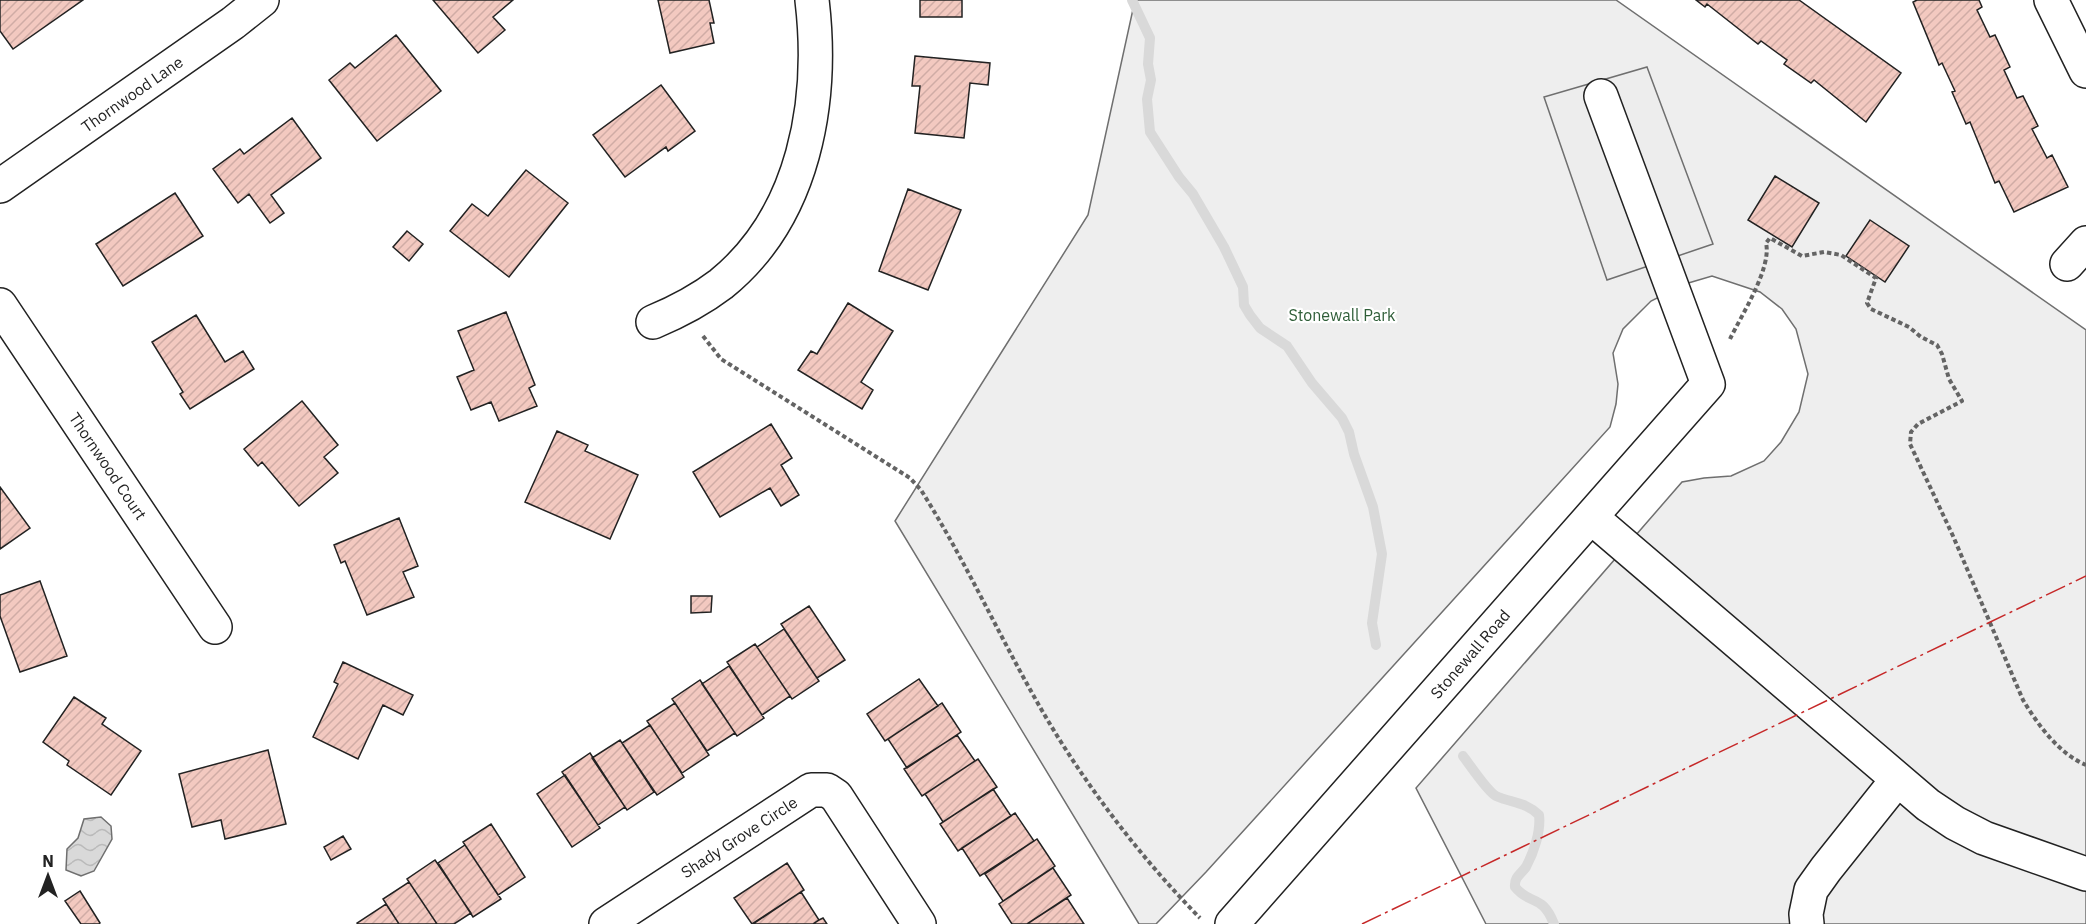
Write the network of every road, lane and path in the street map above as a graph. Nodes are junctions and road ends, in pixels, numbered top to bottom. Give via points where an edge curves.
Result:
1 (262, 0) edge
2 (812, 0) edge
3 (2051, 0) edge
4 (2086, 71) edge
5 (1601, 96) dead end
6 (0, 186) edge
7 (0, 305) edge
8 (668, 316) joint
9 (1708, 384) junction
10 (1591, 517) junction
11 (215, 627) dead end
12 (2086, 765) edge
13 (1897, 780) junction
14 (2086, 874) edge
15 (606, 924) edge
16 (919, 924) edge
17 (1206, 924) edge
18 (1232, 924) edge
19 (1808, 924) edge

1 - 6 street, Thornwood Lane
2 - 8 street via 815,87 796,180 754,251 721,284
3 - 4 street
5 - 9 street
7 - 11 street, Thornwood Court
8 - 17 path via 722,359 910,478 921,490 1060,742 1149,863
9 - 10 street, Stonewall Road
9 - 12 path via 1757,284 1770,238 1802,256 1824,252 1842,255 1876,278 1867,303 1871,309 1937,345 1962,402 1918,424 1911,432 1910,444 2036,722 2068,754
10 - 13 street
10 - 18 street, Stonewall Road
13 - 14 street via 1954,823 1984,838
13 - 19 street via 1811,890
15 - 16 street, Shady Grove Circle via 811,790 827,790 836,796

